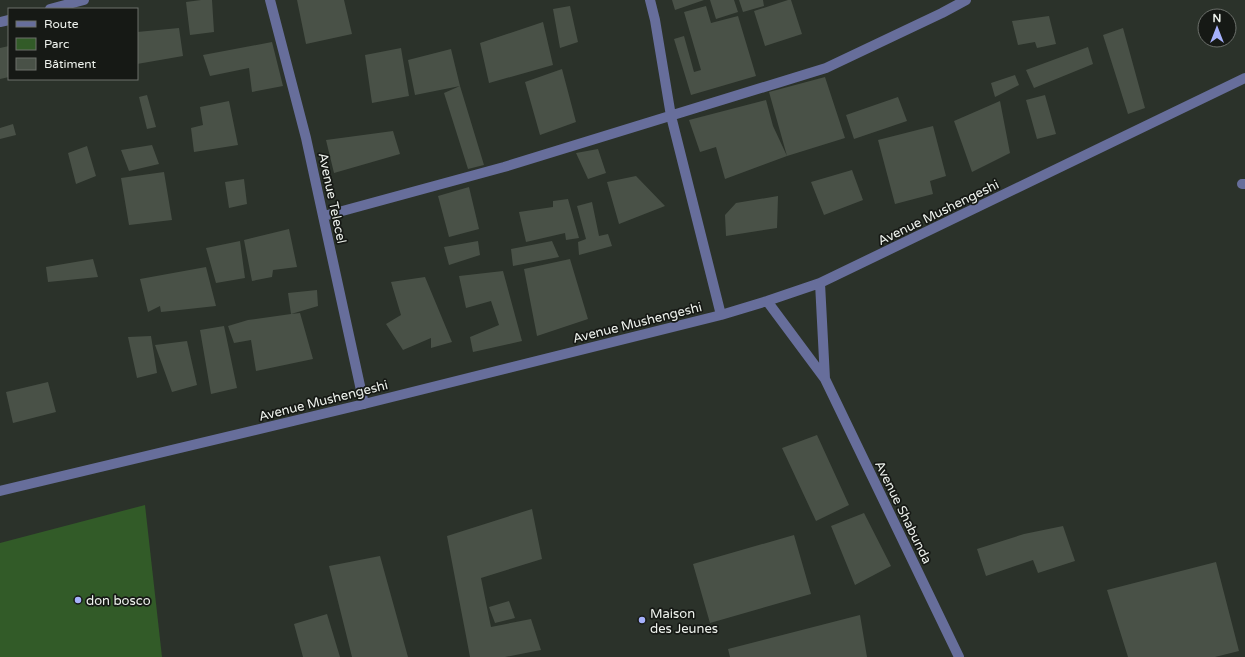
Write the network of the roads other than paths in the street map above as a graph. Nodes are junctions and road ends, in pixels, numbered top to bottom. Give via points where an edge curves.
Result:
1 (84, 0) edge
2 (270, 0) edge
3 (650, 0) edge
4 (966, 0) edge
5 (54, 8) edge
6 (1245, 78) edge
7 (671, 116) junction
8 (324, 216) junction
9 (820, 283) junction
10 (767, 302) junction
11 (721, 315) junction
12 (825, 379) junction
13 (364, 404) junction
14 (0, 491) edge
15 (959, 657) edge

1 - 5 street
2 - 8 street, Avenue Telecel
3 - 7 street
4 - 7 street via 826,68
6 - 9 street, Avenue Mushengeshi
7 - 8 street via 504,167
7 - 11 street
8 - 13 street, Avenue Telecel
9 - 10 street, Avenue Mushengeshi
9 - 12 street
10 - 11 street, Avenue Mushengeshi
10 - 12 street
11 - 13 street, Avenue Mushengeshi
12 - 15 street, Avenue Shabunda
13 - 14 street, Avenue Mushengeshi

